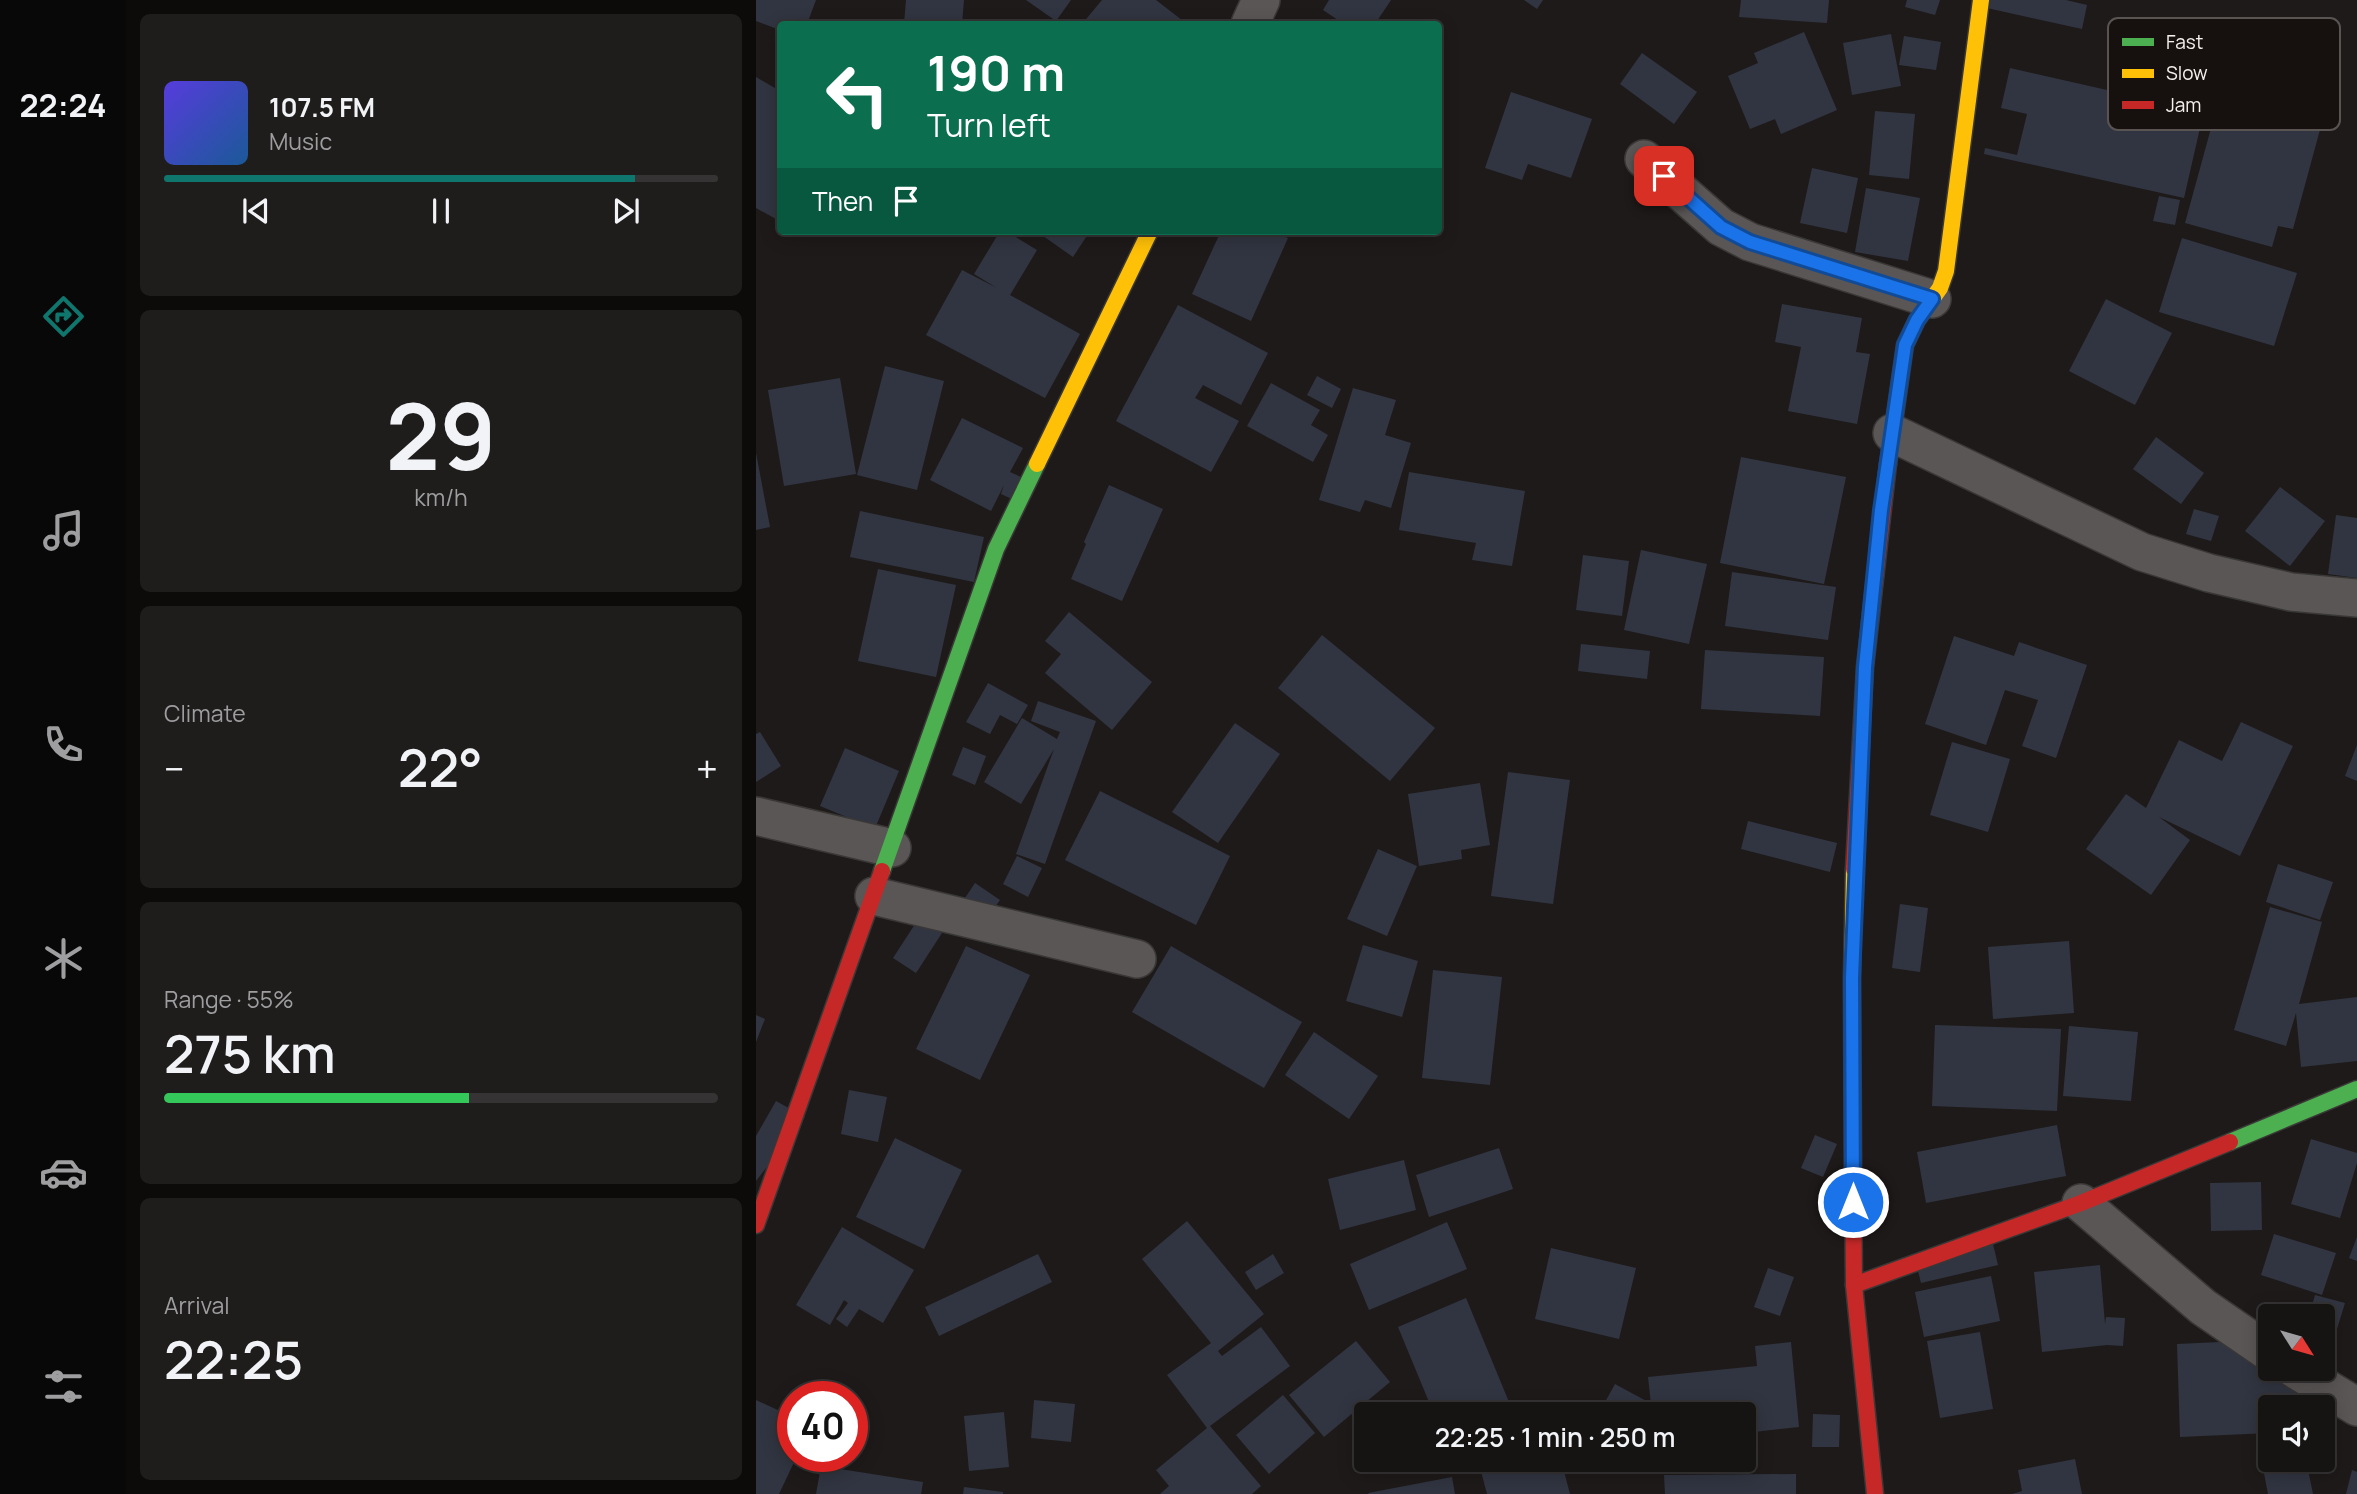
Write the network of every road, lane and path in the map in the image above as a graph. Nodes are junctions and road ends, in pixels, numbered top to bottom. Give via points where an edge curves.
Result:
1 (1261, 0) edge
2 (1981, 0) edge
3 (1251, 21) edge
4 (1644, 159) dead end
5 (1148, 235) edge
6 (1932, 299) junction
7 (1892, 433) junction
8 (2357, 598) edge
9 (756, 816) edge
10 (892, 848) junction
11 (874, 896) junction
12 (1138, 959) dead end
13 (2357, 1089) edge
14 (2081, 1203) junction
15 (756, 1225) edge
16 (1854, 1285) junction
17 (2258, 1345) edge
18 (2314, 1381) edge
19 (2357, 1407) edge
20 (1875, 1494) edge

1 - 3 street
2 - 6 street via 1946,271
4 - 6 street via 1721,227 1750,242
5 - 10 street via 996,550
6 - 7 street via 1905,345
7 - 8 street via 2142,552 2291,592
7 - 16 street via 1865,667 1856,846
9 - 10 street
10 - 11 street
11 - 12 street
11 - 15 street
13 - 14 street
14 - 16 street
14 - 17 street via 2203,1307
16 - 20 street
18 - 19 street

